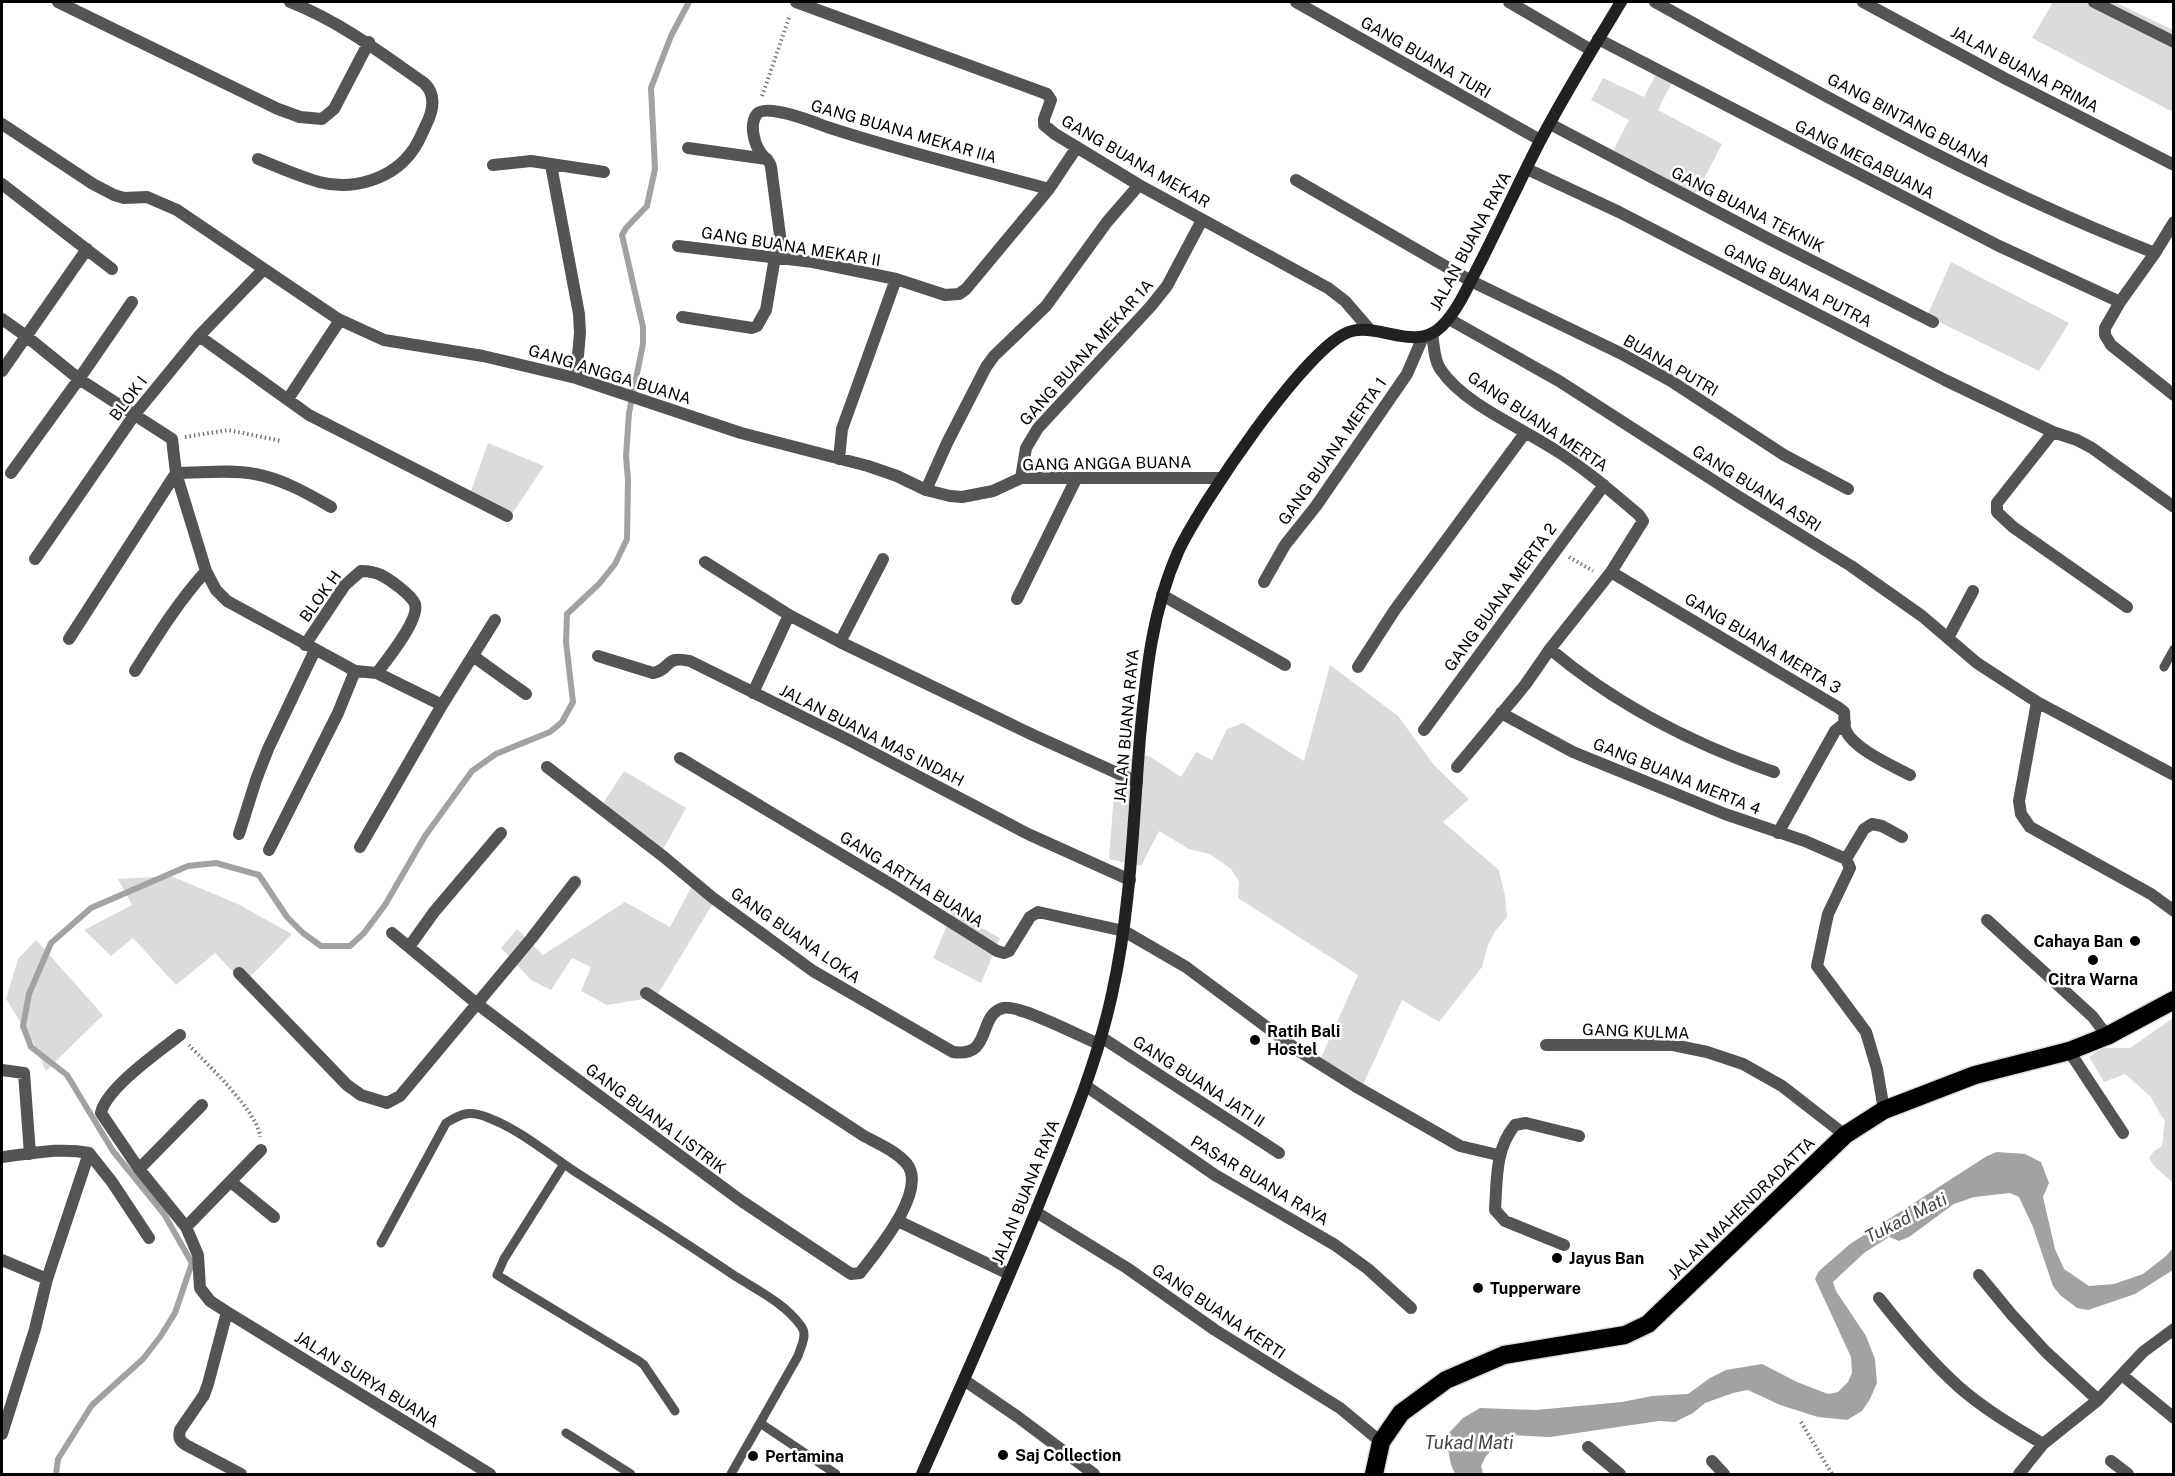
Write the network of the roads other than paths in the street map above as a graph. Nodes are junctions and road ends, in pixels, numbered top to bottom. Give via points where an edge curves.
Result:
1 (58, 2) edge
2 (290, 2) edge
3 (1296, 2) edge
4 (1509, 2) edge
5 (1621, 2) edge
6 (1655, 2) edge
7 (1863, 2) edge
8 (2094, 2) edge
9 (793, 7) edge
10 (1598, 39) junction
11 (369, 42) junction
12 (2174, 42) edge
13 (1591, 50) junction
14 (2, 124) edge
15 (1550, 124) junction
16 (1540, 140) junction
17 (1077, 147) junction
18 (688, 148) dead end
19 (258, 159) dead end
20 (767, 159) junction
21 (493, 165) dead end
22 (551, 165) junction
23 (2174, 165) edge
24 (1527, 169) junction
25 (604, 172) dead end
26 (1296, 180) dead end
27 (2, 184) edge
28 (1139, 185) junction
29 (1049, 189) junction
30 (1202, 220) junction
31 (2174, 222) edge
32 (678, 246) dead end
33 (87, 249) junction
34 (2155, 253) junction
35 (779, 258) junction
36 (112, 268) dead end
37 (263, 270) junction
38 (896, 279) junction
39 (1471, 281) junction
40 (132, 302) dead end
41 (2120, 302) junction
42 (682, 317) dead end
43 (2, 319) edge
44 (1449, 319) junction
45 (340, 320) junction
46 (1933, 322) dead end
47 (1370, 330) junction
48 (26, 336) junction
49 (199, 336) junction
50 (1427, 336) junction
51 (2, 371) edge
52 (576, 378) junction
53 (79, 380) junction
54 (2174, 395) edge
55 (288, 399) junction
56 (135, 414) junction
57 (2053, 432) junction
58 (1525, 433) junction
59 (839, 459) junction
60 (11, 473) dead end
61 (176, 473) junction
62 (1021, 478) junction
63 (1220, 478) junction
64 (1076, 479) junction
65 (1604, 485) junction
66 (1848, 489) dead end
67 (926, 490) junction
68 (331, 507) dead end
69 (2174, 507) edge
70 (507, 516) dead end
71 (35, 559) dead end
72 (883, 559) dead end
73 (705, 562) dead end
74 (206, 571) junction
75 (1608, 575) junction
76 (1264, 582) dead end
77 (1973, 591) dead end
78 (1162, 595) junction
79 (1017, 599) dead end
80 (2127, 607) dead end
81 (789, 615) junction
82 (495, 620) dead end
83 (1948, 638) junction
84 (69, 639) dead end
85 (840, 642) junction
86 (310, 648) junction
87 (1550, 649) junction
88 (2174, 649) edge
89 (473, 656) junction
90 (598, 656) dead end
91 (1285, 665) dead end
92 (1358, 667) dead end
93 (2164, 668) dead end
94 (355, 670) junction
95 (135, 671) dead end
96 (377, 674) junction
97 (753, 693) junction
98 (526, 694) dead end
99 (2037, 702) junction
100 (442, 705) junction
101 (1501, 713) junction
102 (1845, 723) junction
103 (1424, 730) dead end
104 (680, 758) dead end
105 (547, 767) dead end
106 (1457, 767) dead end
107 (1774, 772) dead end
108 (1910, 775) dead end
109 (2174, 775) edge
110 (1137, 782) junction
111 (501, 833) dead end
112 (1778, 833) junction
113 (239, 834) dead end
114 (1902, 837) dead end
115 (360, 847) dead end
116 (269, 850) dead end
117 (1846, 859) junction
118 (1130, 880) junction
119 (575, 882) dead end
120 (2174, 911) edge
121 (1987, 920) dead end
122 (1124, 931) junction
123 (392, 933) dead end
124 (409, 947) junction
125 (239, 973) dead end
126 (646, 993) dead end
127 (2174, 1000) edge
128 (476, 1003) junction
129 (180, 1035) road end
130 (2107, 1036) junction
131 (1100, 1040) junction
132 (1546, 1045) dead end
133 (2069, 1051) junction
134 (2, 1070) edge
135 (1086, 1086) junction
136 (202, 1105) dead end
137 (1884, 1110) junction
138 (2123, 1133) dead end
139 (1845, 1135) junction
140 (1579, 1136) dead end
141 (261, 1150) road end
142 (89, 1153) junction
143 (1279, 1153) dead end
144 (30, 1154) junction
145 (1498, 1155) junction
146 (2, 1157) edge
147 (564, 1164) junction
148 (139, 1169) junction
149 (231, 1182) junction
150 (1036, 1212) junction
151 (274, 1217) dead end
152 (898, 1221) junction
153 (186, 1227) junction
154 (149, 1238) dead end
155 (381, 1243) dead end
156 (1564, 1245) dead end
157 (2, 1260) edge
158 (1009, 1274) junction
159 (1979, 1275) dead end
160 (47, 1280) junction
161 (1879, 1298) dead end
162 (1411, 1308) dead end
163 (226, 1312) junction
164 (2174, 1329) edge
165 (2122, 1375) junction
166 (964, 1380) junction
167 (2098, 1400) junction
168 (675, 1411) dead end
169 (2174, 1418) edge
170 (760, 1424) junction
171 (566, 1433) dead end
172 (2, 1434) edge
173 (1381, 1442) junction
174 (2043, 1444) junction
175 (1588, 1447) dead end
176 (1712, 1461) dead end
177 (2111, 1461) dead end
178 (2026, 1472) edge
179 (241, 1474) edge
180 (489, 1474) edge
181 (631, 1474) edge
182 (731, 1474) edge
183 (836, 1474) edge
184 (922, 1474) edge
185 (1094, 1474) edge
186 (1374, 1474) edge
187 (1620, 1474) edge
188 (1724, 1474) edge
189 (2128, 1474) edge

1 - 11 street via 300,117 322,119 334,109
2 - 11 street
3 - 16 street, GANG BUANA TURI
4 - 13 street
5 - 10 street, JALAN BUANA RAYA
6 - 34 street, GANG BINTANG BUANA via 2009,191
7 - 23 street, JALAN BUANA PRIMA
8 - 12 street
9 - 17 street, GANG BUANA MEKAR via 1047,94 1051,100 1044,125
10 - 13 street, JALAN BUANA RAYA
10 - 41 street, GANG MEGABUANA via 1989,241
11 - 19 street via 430,88 433,96 428,121 413,151 374,181 343,185 320,183
13 - 15 street, JALAN BUANA RAYA
14 - 37 street, GANG ANGGA BUANA via 114,195 147,197 177,210
15 - 16 street, JALAN BUANA RAYA
15 - 46 street, GANG BUANA TEKNIK
16 - 24 street, JALAN BUANA RAYA
17 - 28 street, GANG BUANA MEKAR
17 - 29 street, GANG BUANA MEKAR II
18 - 20 street
20 - 29 street, GANG BUANA MEKAR IIA via 753,133 754,119 766,109
20 - 35 street via 771,167
21 - 22 street via 531,161
22 - 25 street
22 - 52 street via 579,314
24 - 39 street, JALAN BUANA RAYA
24 - 57 street, GANG BUANA PUTRA
26 - 39 street, BUANA PUTRI
27 - 33 street
28 - 30 street, GANG BUANA MEKAR
28 - 67 street via 1046,306 986,367
29 - 38 street, GANG BUANA MEKAR II via 959,294 945,295
30 - 47 street, GANG BUANA MEKAR via 1328,288
30 - 62 street, GANG BUANA MEKAR 1A via 1167,286 1038,428 1026,448
31 - 34 street
32 - 35 street, GANG BUANA MEKAR II
33 - 36 street
33 - 48 street
34 - 41 street
35 - 38 street, GANG BUANA MEKAR II
35 - 42 street via 766,310 757,326
37 - 45 street, GANG ANGGA BUANA
37 - 49 street, BLOK I
38 - 59 street via 842,429
39 - 44 street, JALAN BUANA RAYA
39 - 66 street, BUANA PUTRI via 1671,381 1784,455
40 - 53 street
41 - 54 street via 2105,328 2107,339
43 - 48 street
44 - 50 street, JALAN BUANA RAYA
44 - 83 street, GANG BUANA ASRI via 1559,381 1851,566
45 - 52 street, GANG ANGGA BUANA via 384,340 483,356
45 - 55 street
47 - 50 street, JALAN BUANA RAYA via 1409,338
47 - 63 street, JALAN BUANA RAYA via 1341,334 1329,344 1279,400
48 - 51 street
48 - 53 street
49 - 55 street
49 - 56 street, BLOK I
50 - 58 street, GANG BUANA MERTA via 1439,367 1451,383
50 - 76 street, GANG BUANA MERTA 1 via 1407,374 1285,545
52 - 59 street, GANG ANGGA BUANA via 741,432
53 - 56 street
53 - 60 street
55 - 70 street via 309,415
56 - 61 street via 172,439
56 - 71 street, BLOK I
57 - 69 street, GANG BUANA PUTRA via 2092,448
57 - 80 street via 1997,503 1997,512
58 - 65 street, GANG BUANA MERTA via 1570,459
58 - 92 street
59 - 67 street, GANG ANGGA BUANA via 897,476
61 - 68 street via 255,474 278,480
61 - 74 street
61 - 84 street
62 - 64 street, GANG ANGGA BUANA
62 - 67 street, GANG ANGGA BUANA via 993,491 962,497
63 - 64 street, GANG ANGGA BUANA
63 - 78 street, JALAN BUANA RAYA via 1178,551
64 - 79 street
65 - 75 street, GANG BUANA MERTA via 1639,515 1643,524
65 - 103 street, GANG BUANA MERTA 2
72 - 85 street
73 - 81 street
74 - 86 street via 227,601
74 - 95 street via 166,620
75 - 87 street
75 - 102 street, GANG BUANA MERTA 3 via 1839,708 1844,712
77 - 83 street
78 - 91 street
78 - 110 street, JALAN BUANA RAYA via 1148,655
81 - 85 street
81 - 97 street
82 - 89 street
83 - 99 street, GANG BUANA ASRI via 1977,663
85 - 110 street
86 - 94 street
86 - 96 street, BLOK H via 345,585 361,571 381,574 407,594 415,603 415,612
86 - 113 street via 268,748
87 - 101 street
87 - 107 street via 1623,703 1725,755
88 - 93 lane
89 - 98 street
89 - 100 street
90 - 97 street, JALAN BUANA MAS INDAH via 653,673 677,658 690,661
94 - 96 street
94 - 116 street via 338,713
96 - 100 street
97 - 118 street, JALAN BUANA MAS INDAH via 1028,834
99 - 109 street, GANG BUANA ASRI
99 - 120 street via 2019,801 2021,814 2030,827 2151,894
100 - 115 street
101 - 106 street
101 - 112 street, GANG BUANA MERTA 4 via 1573,752
102 - 108 street, GANG BUANA MERTA 3 via 1848,735 1859,746
102 - 112 street via 1835,731
104 - 122 street, GANG ARTHA BUANA via 997,951 1009,951 1030,917 1038,912
105 - 131 street, GANG BUANA LOKA via 813,971 953,1052 975,1049 996,1011 1004,1008
110 - 118 street, JALAN BUANA RAYA
111 - 124 street
112 - 117 street, GANG BUANA MERTA 4
114 - 117 street via 1872,824 1864,829
117 - 137 street via 1850,868 1828,914 1817,966 1866,1032
118 - 122 street, JALAN BUANA RAYA
119 - 128 street
121 - 130 street via 2093,1017
122 - 131 street, JALAN BUANA RAYA
122 - 145 street via 1186,968 1299,1051 1355,1086 1460,1146
123 - 124 street, GANG BUANA LISTRIK
124 - 128 street, GANG BUANA LISTRIK
125 - 128 street via 347,1085 361,1095 387,1103 400,1096
126 - 152 street, GANG BUANA LISTRIK via 896,1154 912,1174 912,1186
127 - 130 highway, JALAN MAHENDRADATTA
128 - 152 street, GANG BUANA LISTRIK via 740,1200 851,1274 860,1273
129 - 148 street via 136,1070 104,1104 101,1113
130 - 133 highway, JALAN MAHENDRADATTA
131 - 135 street, JALAN BUANA RAYA
131 - 143 street, GANG BUANA JATI II
132 - 139 street, GANG KULMA via 1673,1046 1707,1052 1743,1064 1782,1086
133 - 137 highway, JALAN MAHENDRADATTA via 1975,1075
133 - 138 street
134 - 144 street via 24,1073
135 - 150 street, JALAN BUANA RAYA
135 - 162 street, PASAR BUANA RAYA via 1215,1175 1335,1245
136 - 148 street
137 - 139 highway, JALAN MAHENDRADATTA
139 - 173 highway, JALAN MAHENDRADATTA via 1648,1324 1625,1335 1504,1355 1446,1380 1401,1413
140 - 145 street via 1526,1123 1515,1125
141 - 149 street
142 - 144 street via 72,1150
142 - 154 street
142 - 160 street
144 - 146 street
145 - 156 street via 1495,1210 1499,1217
147 - 155 lane via 490,1118 462,1114 446,1123
147 - 168 lane via 497,1275 639,1360
147 - 170 lane via 771,1300 803,1328 805,1336 798,1356
148 - 153 street
149 - 151 street
149 - 153 street
150 - 158 street, JALAN BUANA RAYA
150 - 173 street, GANG BUANA KERTI via 1340,1408
152 - 158 street
153 - 163 street, JALAN SURYA BUANA via 198,1255 200,1288
157 - 160 street
158 - 166 street, JALAN BUANA RAYA
159 - 167 street via 2046,1352
160 - 172 street
161 - 174 street via 1910,1337 1961,1389
163 - 179 street via 204,1395 179,1436 186,1445
163 - 180 street, JALAN SURYA BUANA
164 - 165 street via 2143,1352
165 - 167 street
165 - 169 street
166 - 184 street, JALAN BUANA RAYA
166 - 185 street
167 - 174 street
170 - 182 lane
170 - 183 lane
171 - 181 lane
173 - 186 highway, JALAN MAHENDRADATTA
174 - 178 street
175 - 187 street
176 - 188 street
177 - 189 street

